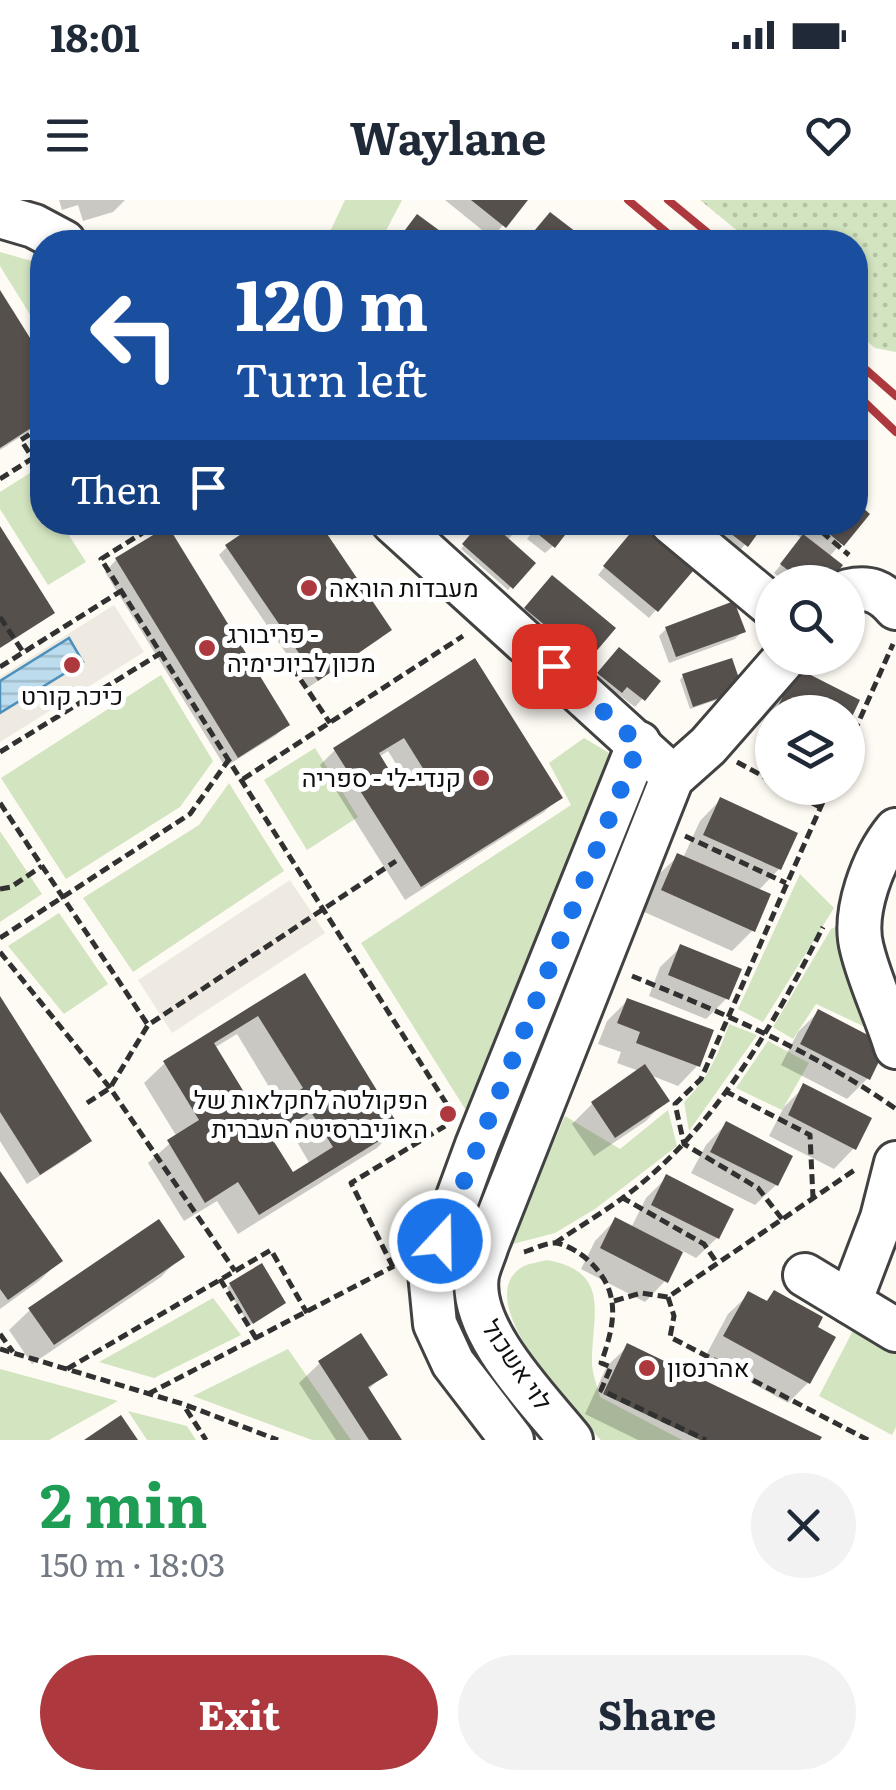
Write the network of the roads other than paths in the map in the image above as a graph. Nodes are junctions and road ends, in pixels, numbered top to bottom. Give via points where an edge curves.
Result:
1 (0, 216) edge
2 (42, 230) edge
3 (408, 535) edge
4 (687, 535) edge
5 (865, 586) edge
6 (755, 592) edge
7 (896, 608) edge
8 (770, 675) edge
9 (639, 744) junction
10 (672, 778) junction
11 (896, 830) edge
12 (896, 1047) edge
13 (476, 1146) junction
14 (521, 1162) junction
15 (882, 1162) edge
16 (805, 1275) dead end
17 (850, 1302) junction
18 (896, 1330) edge
19 (512, 1440) edge
20 (572, 1440) edge

1 - 2 street
3 - 9 street
4 - 6 street
5 - 7 street
8 - 10 street
9 - 10 street
9 - 13 street, לוי אשכול
10 - 14 street, לוי אשכול
11 - 12 street via 860,920 861,946
13 - 14 street
13 - 19 street, לוי אשכול via 430,1274 436,1324 453,1363
14 - 20 street, לוי אשכול via 476,1278 480,1311 493,1340
15 - 17 street via 882,1218
16 - 17 street
17 - 18 street

